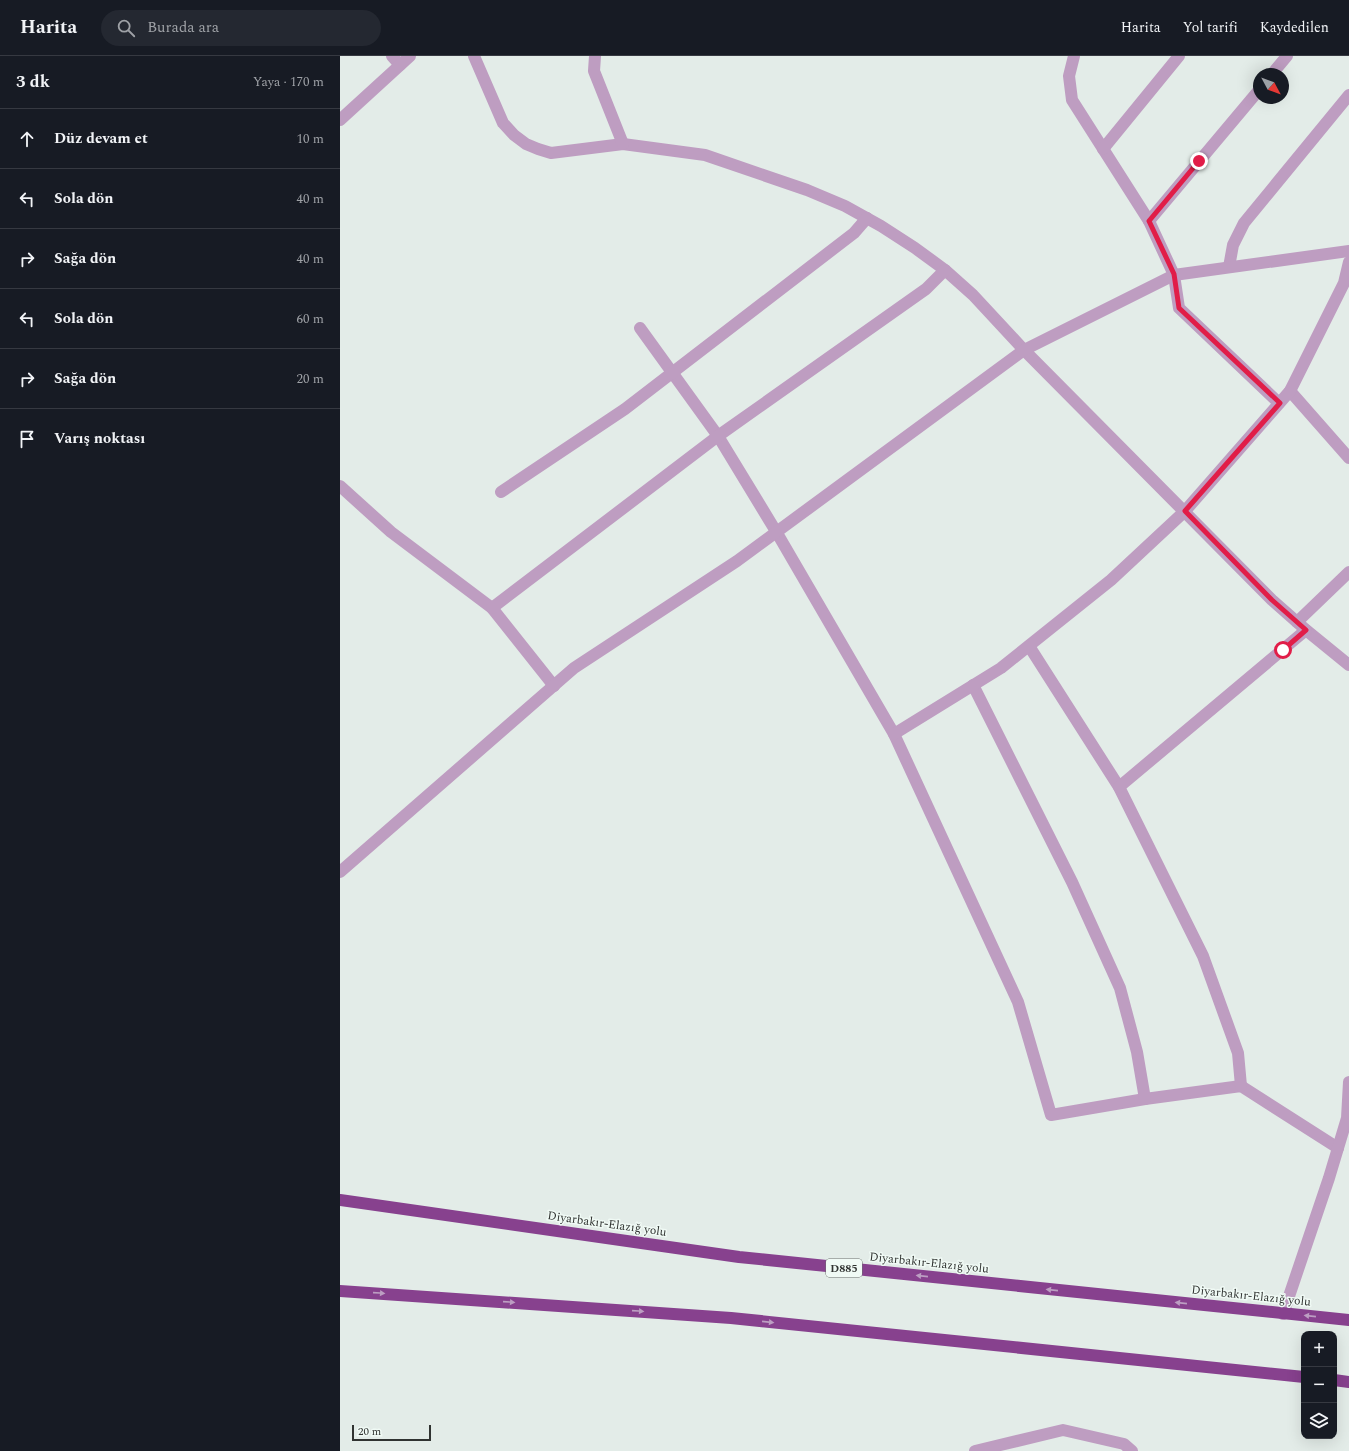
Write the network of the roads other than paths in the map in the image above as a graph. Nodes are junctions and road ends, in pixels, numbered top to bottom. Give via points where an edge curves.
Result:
1 (410, 56) edge
2 (474, 56) edge
3 (595, 56) edge
4 (1074, 56) edge
5 (1178, 56) edge
6 (1287, 56) edge
7 (396, 60) edge
8 (1277, 68) edge
9 (1349, 95) edge
10 (1253, 97) edge
11 (340, 120) edge
12 (623, 144) junction
13 (1103, 149) junction
14 (867, 218) junction
15 (1149, 221) junction
16 (1349, 251) edge
17 (1349, 262) edge
18 (1229, 267) junction
19 (945, 270) junction
20 (1174, 274) junction
21 (640, 328) dead end
22 (1024, 350) junction
23 (673, 373) junction
24 (1290, 391) junction
25 (1280, 403) junction
26 (718, 436) junction
27 (1349, 458) edge
28 (340, 486) edge
29 (501, 492) dead end
30 (1185, 511) junction
31 (777, 532) junction
32 (1349, 572) edge
33 (492, 608) junction
34 (1302, 626) junction
35 (1029, 646) junction
36 (1349, 665) edge
37 (973, 685) junction
38 (554, 686) junction
39 (894, 734) junction
40 (1119, 787) junction
41 (340, 872) edge
42 (1349, 1082) edge
43 (1241, 1086) junction
44 (1145, 1099) junction
45 (1338, 1148) junction
46 (340, 1200) edge
47 (340, 1291) edge
48 (1283, 1314) junction
49 (1349, 1320) edge
50 (1301, 1377) edge
51 (1337, 1380) edge
52 (1349, 1382) edge
53 (975, 1451) edge
54 (1132, 1451) edge

1 - 7 street
2 - 12 street via 503,123 526,144 551,153
3 - 12 street via 594,71
4 - 13 street via 1069,76 1072,100
5 - 13 street
6 - 8 street
7 - 11 street
9 - 18 street via 1244,223 1233,245
10 - 15 street
12 - 14 street via 705,155 808,190
13 - 15 street
14 - 19 street
14 - 23 street via 854,233
15 - 20 street
16 - 18 street
17 - 24 street via 1344,283
18 - 20 street
19 - 22 street via 999,321
19 - 26 street via 926,290
20 - 22 street
20 - 25 street via 1179,308
21 - 23 street
22 - 30 street
22 - 31 street
23 - 26 street
23 - 29 street via 625,409
24 - 25 street
24 - 27 street
25 - 30 street
26 - 31 street
26 - 33 street
28 - 33 street via 391,532
30 - 34 street via 1272,600
30 - 35 street via 1111,580
31 - 38 street via 574,668
31 - 39 street
32 - 34 street
33 - 38 street
34 - 36 street
34 - 40 street
35 - 37 street via 1001,668
35 - 40 street
37 - 39 street
37 - 44 street via 1072,882 1120,988 1137,1052
38 - 41 street
39 - 44 street via 1018,1002 1051,1115
40 - 43 street via 1203,956 1238,1053
42 - 45 street via 1347,1118
43 - 44 street
43 - 45 street
45 - 48 street
48 -> 46 highway, Diyarbakır-Elazığ yolu / D885 via 739,1257
47 -> 50 highway via 731,1318
49 -> 48 highway, Diyarbakır-Elazığ yolu / D885
51 - 52 highway
53 - 54 street via 1063,1430 1124,1444

